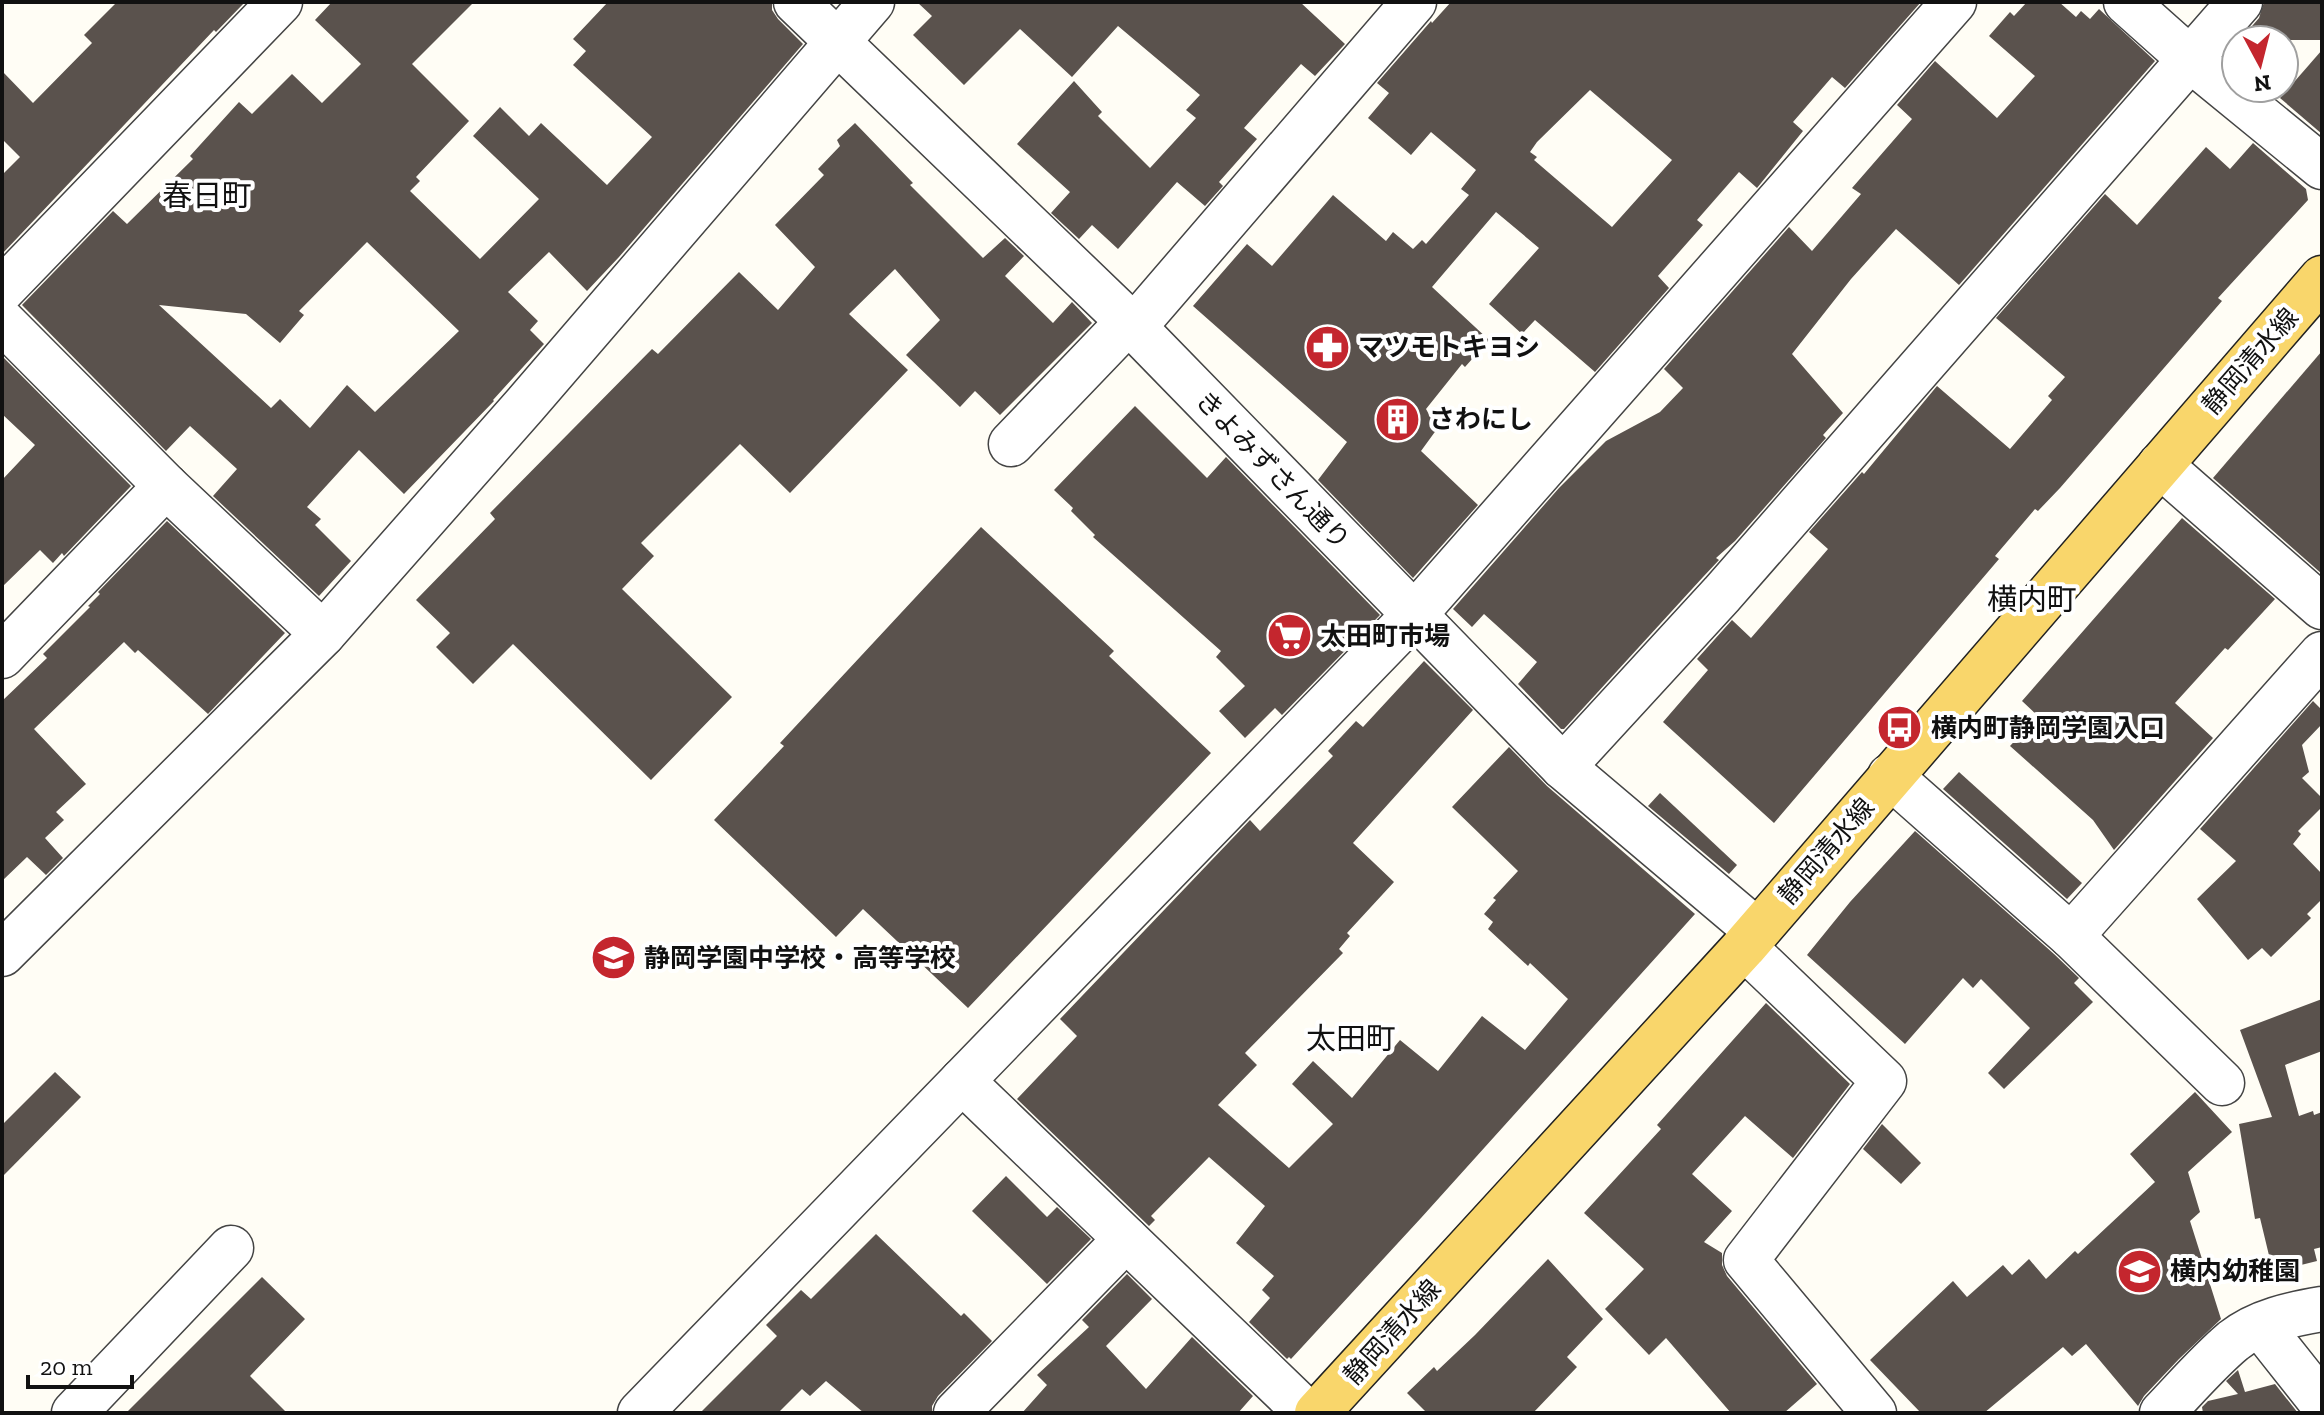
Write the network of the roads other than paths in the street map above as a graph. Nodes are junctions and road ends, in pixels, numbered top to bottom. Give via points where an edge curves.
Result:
1 (280, 2) edge
2 (796, 2) edge
3 (872, 2) edge
4 (1414, 2) edge
5 (1954, 2) edge
6 (2126, 2) edge
7 (2240, 2) edge
8 (837, 43) junction
9 (2191, 60) junction
10 (2322, 167) edge
11 (2322, 278) edge
12 (2, 290) edge
13 (2, 321) edge
14 (1131, 325) junction
15 (1011, 444) dead end
16 (2160, 465) junction
17 (166, 486) junction
18 (2322, 607) edge
19 (1414, 615) junction
20 (323, 634) junction
21 (2322, 654) edge
22 (2, 656) edge
23 (1563, 767) junction
24 (1890, 776) junction
25 (2071, 936) junction
26 (1750, 939) junction
27 (2, 954) edge
28 (962, 1081) junction
29 (2222, 1083) dead end
30 (1126, 1239) junction
31 (231, 1248) dead end
32 (2322, 1309) edge
33 (2261, 1326) junction
34 (2322, 1403) edge
35 (74, 1413) edge
36 (640, 1413) edge
37 (956, 1413) edge
38 (1307, 1413) edge
39 (1317, 1413) edge
40 (1874, 1413) edge
41 (2162, 1413) edge

1 - 12 street
2 - 8 street, きよみずさん通り
3 - 8 street
4 - 14 street
5 - 19 street
6 - 9 street
7 - 9 street
8 - 14 street, きよみずさん通り
8 - 20 street
9 - 10 street
9 - 23 street
11 - 16 main road, 静岡清水線
13 - 17 street
14 - 15 street
14 - 19 street, きよみずさん通り
16 - 18 street
16 - 24 main road, 静岡清水線
17 - 20 street
17 - 22 street
19 - 23 street, きよみずさん通り
19 - 28 street
20 - 27 street
21 - 25 street
23 - 26 street, きよみずさん通り
24 - 25 street
24 - 26 main road, 静岡清水線
25 - 29 street
26 - 39 main road, 静岡清水線
26 - 40 street, きよみずさん通り via 1884,1081 1746,1260
28 - 30 street
28 - 36 street
30 - 37 street
30 - 38 street
31 - 35 street
32 - 33 street
33 - 34 street
33 - 41 street via 2235,1340

